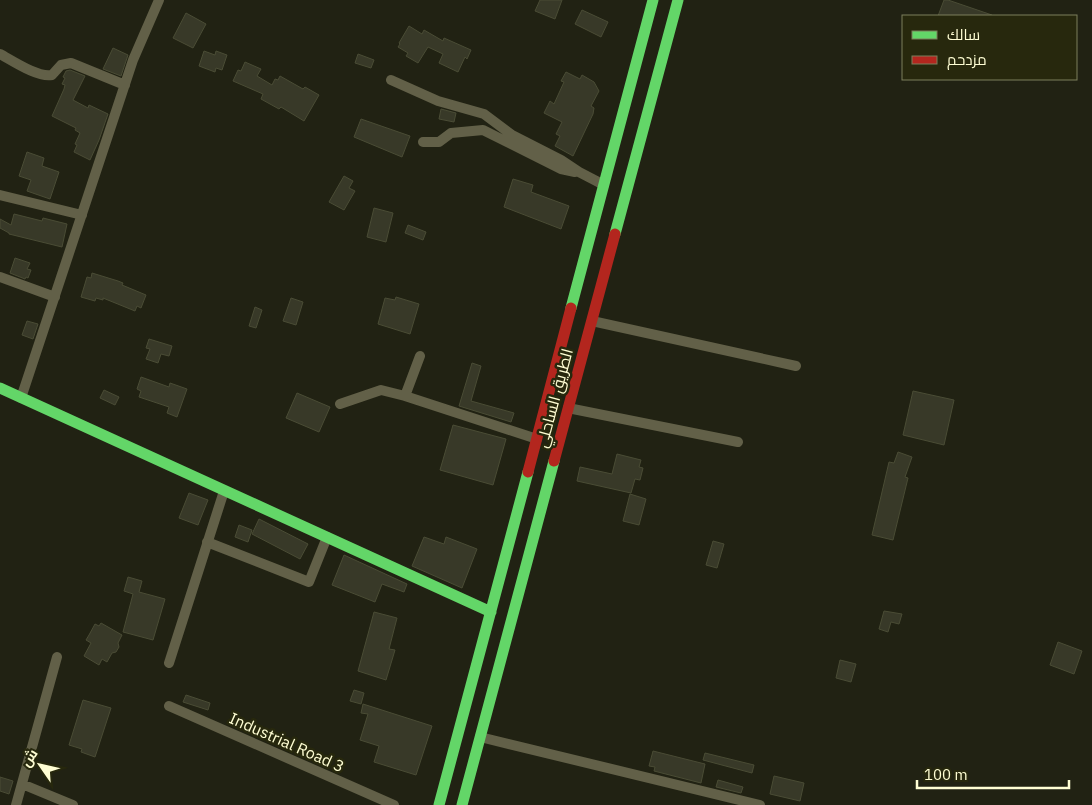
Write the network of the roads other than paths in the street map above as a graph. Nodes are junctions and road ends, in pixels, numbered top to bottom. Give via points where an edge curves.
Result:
1 (159, 0) edge
2 (653, 0) edge
3 (678, 0) edge
4 (0, 54) edge
5 (391, 80) dead end
6 (125, 85) junction
7 (423, 142) dead end
8 (579, 172) junction
9 (604, 185) junction
10 (0, 195) edge
11 (82, 215) junction
12 (0, 277) edge
13 (55, 297) junction
14 (592, 322) junction
15 (420, 356) dead end
16 (796, 366) dead end
17 (0, 388) edge
18 (406, 396) junction
19 (21, 398) junction
20 (340, 404) dead end
21 (568, 408) junction
22 (536, 439) junction
23 (738, 442) dead end
24 (224, 491) junction
25 (327, 538) junction
26 (207, 542) junction
27 (491, 612) junction
28 (57, 657) dead end
29 (169, 663) dead end
30 (168, 706) dead end
31 (480, 737) junction
32 (22, 784) junction
33 (16, 805) edge
34 (73, 805) edge
35 (394, 805) edge
36 (438, 805) edge
37 (462, 805) edge
38 (760, 805) edge

1 - 6 street
2 - 9 main road, الطريق الساحلي
3 - 14 main road, الطريق الساحلي
4 - 6 street via 47,76 61,65 71,63
5 - 8 street via 438,102 484,114 512,135
6 - 11 street
7 - 8 street via 439,142 451,133 483,130 561,169
8 - 9 street
9 - 22 main road, الطريق الساحلي
10 - 11 street
11 - 13 street
12 - 13 street
13 - 19 street
14 - 16 street
14 - 21 main road, الطريق الساحلي
15 - 18 street
17 - 19 main road
18 - 20 street via 380,390
18 - 22 street
19 - 24 main road
21 - 23 street
21 - 31 main road, الطريق الساحلي
22 - 27 main road, الطريق الساحلي
24 - 25 main road
24 - 26 street
25 - 26 street via 309,582
25 - 27 main road
26 - 29 street
27 - 36 main road, الطريق الساحلي
28 - 32 street
30 - 35 street, Industrial Road 3
31 - 37 main road, الطريق الساحلي
31 - 38 street
32 - 33 street
32 - 34 street

